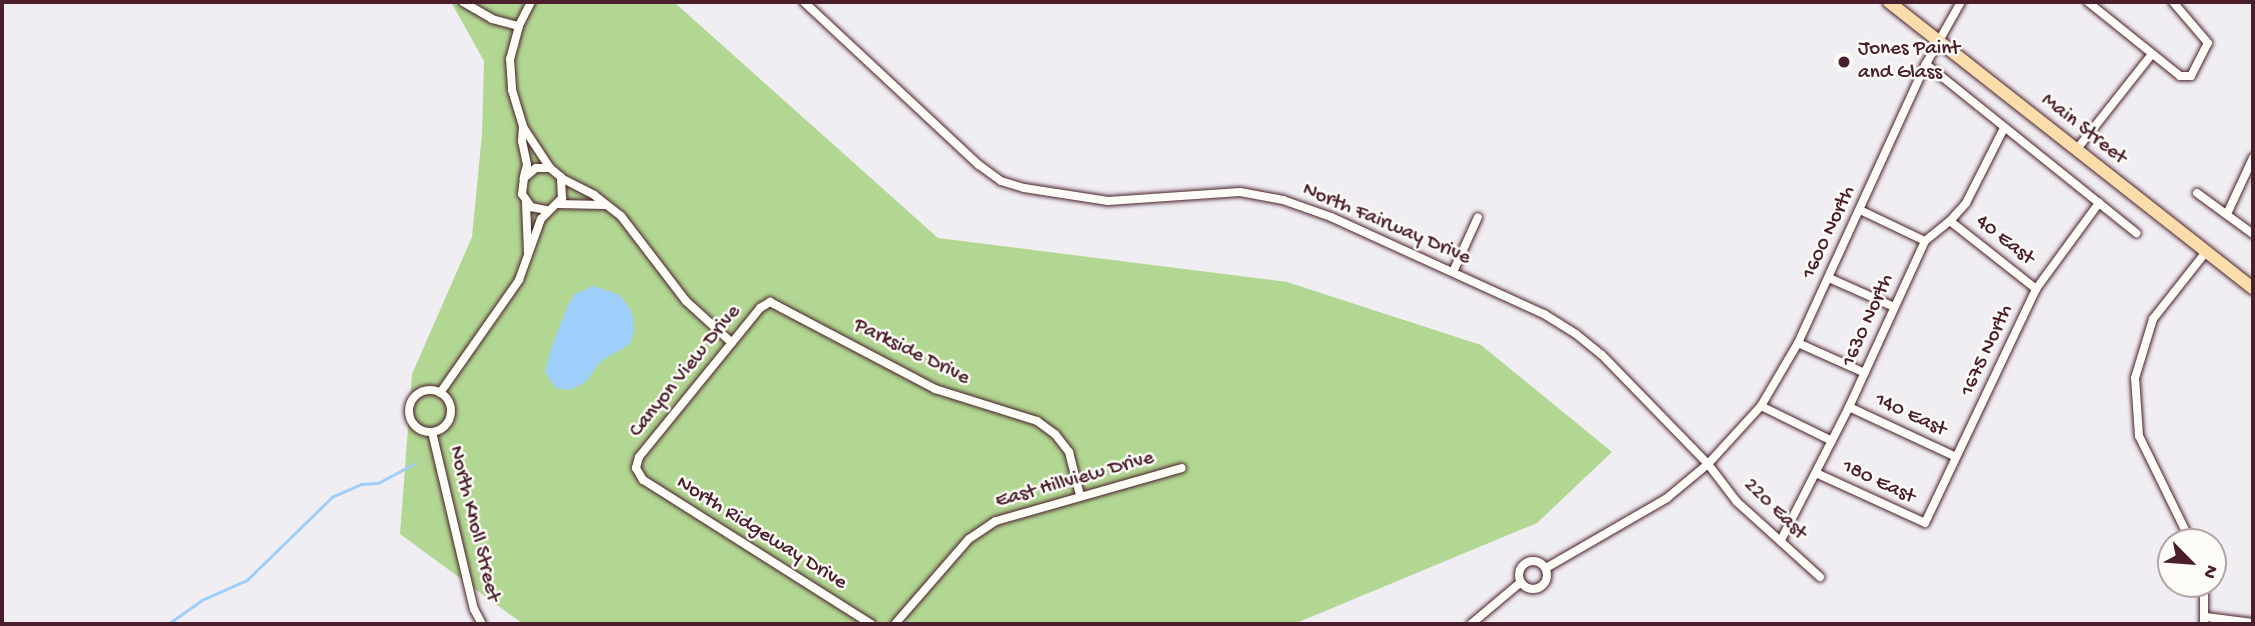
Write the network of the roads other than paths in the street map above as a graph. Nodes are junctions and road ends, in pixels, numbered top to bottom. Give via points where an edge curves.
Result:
1 (463, 2) edge
2 (531, 2) edge
3 (804, 2) edge
4 (1889, 2) edge
5 (1961, 2) edge
6 (2088, 2) edge
7 (2173, 2) edge
8 (519, 26) junction
9 (1940, 42) junction
10 (2152, 54) junction
11 (1926, 64) junction
12 (523, 127) junction
13 (2004, 128) junction
14 (2077, 149) junction
15 (2253, 158) edge
16 (550, 168) junction
17 (561, 177) junction
18 (524, 178) junction
19 (2197, 192) dead end
20 (526, 202) junction
21 (2099, 203) junction
22 (558, 204) junction
23 (604, 205) junction
24 (547, 210) junction
25 (1860, 210) junction
26 (2227, 214) junction
27 (1478, 217) dead end
28 (1950, 221) junction
29 (2136, 233) dead end
30 (2253, 234) edge
31 (1925, 241) junction
32 (528, 252) junction
33 (2206, 252) junction
34 (1453, 272) junction
35 (1829, 278) junction
36 (2253, 288) edge
37 (2036, 289) junction
38 (770, 302) joint
39 (1894, 307) junction
40 (732, 343) junction
41 (1798, 343) junction
42 (1865, 373) junction
43 (440, 393) junction
44 (1761, 406) junction
45 (1850, 407) junction
46 (432, 432) junction
47 (1832, 441) junction
48 (1956, 457) junction
49 (1708, 464) junction
50 (636, 468) joint
51 (1182, 468) dead end
52 (1816, 473) junction
53 (1080, 495) junction
54 (1925, 523) joint
55 (2184, 528) edge
56 (1781, 540) junction
57 (1546, 568) junction
58 (1820, 577) dead end
59 (1521, 582) junction
60 (2204, 598) edge
61 (2205, 621) edge
62 (2253, 623) edge
63 (482, 624) edge
64 (871, 624) edge
65 (895, 624) edge
66 (1471, 624) edge

1 - 8 street via 492,19
2 - 8 street
3 - 34 street, North Fairway Drive via 1001,181 1108,201 1240,192 1283,200
4 - 9 main road, Main Street
5 - 9 street, 1600 North
6 - 10 street
7 - 10 street via 2208,43 2191,76 2180,76
8 - 12 street via 510,59 512,90
9 - 11 street, 1600 North
9 - 14 main road, Main Street
10 - 14 street
11 - 13 street
11 - 25 street, 1600 North
12 - 16 street
12 - 18 street
13 - 21 street
13 - 28 street, 1630 North via 1966,203
14 - 33 main road, Main Street
15 - 26 street
16 - 17 street
16 - 18 street via 536,168
17 - 22 street via 564,191
17 - 23 street
18 - 20 street
19 - 26 street
20 - 24 street
20 - 32 street
21 - 29 street
21 - 37 street, 1675 North
22 - 23 street
22 - 24 street
23 - 40 street via 621,216 686,301
24 - 32 street
25 - 31 street
25 - 35 street, 1600 North
26 - 30 street
27 - 34 street
28 - 31 street, 1630 North
28 - 37 street, 40 East
31 - 39 street, 1630 North
32 - 43 street via 519,280
33 - 36 main road, Main Street
33 - 55 street via 2153,318 2135,378 2139,436
34 - 49 street, North Fairway Drive via 1576,334
35 - 39 street
35 - 41 street, 1600 North
37 - 48 street, 1675 North
38 - 40 street, Canyon View Drive
38 - 53 street, Parkside Drive via 935,389 1037,421 1055,433 1069,452
39 - 42 street, 1630 North
40 - 50 street, Canyon View Drive via 639,457
41 - 42 street
41 - 44 street, 1600 North
42 - 45 street, 1630 North
43 - 46 street, North Knoll Street via 447,399 450,416 447,424
43 - 46 street, North Knoll Street via 432,390 416,395 408,409 412,424
44 - 47 street
44 - 49 street, 1600 North
45 - 47 street, 1630 North
45 - 48 street, 140 East
46 - 63 street, North Knoll Street via 474,608
47 - 52 street, 1630 North
48 - 54 street, 1675 North
49 - 56 street, 220 East via 1737,502
49 - 57 street via 1667,498
50 - 64 street, North Ridgeway Drive via 643,480
51 - 53 street, East Hillview Drive
52 - 54 street, 180 East
52 - 56 street, 1630 North
53 - 65 street, East Hillview Drive via 996,521 969,539
56 - 58 street, 220 East
57 - 59 street via 1545,582 1538,588
57 - 59 street via 1539,562 1526,562 1520,569
59 - 66 street
60 - 61 street
61 - 62 street

